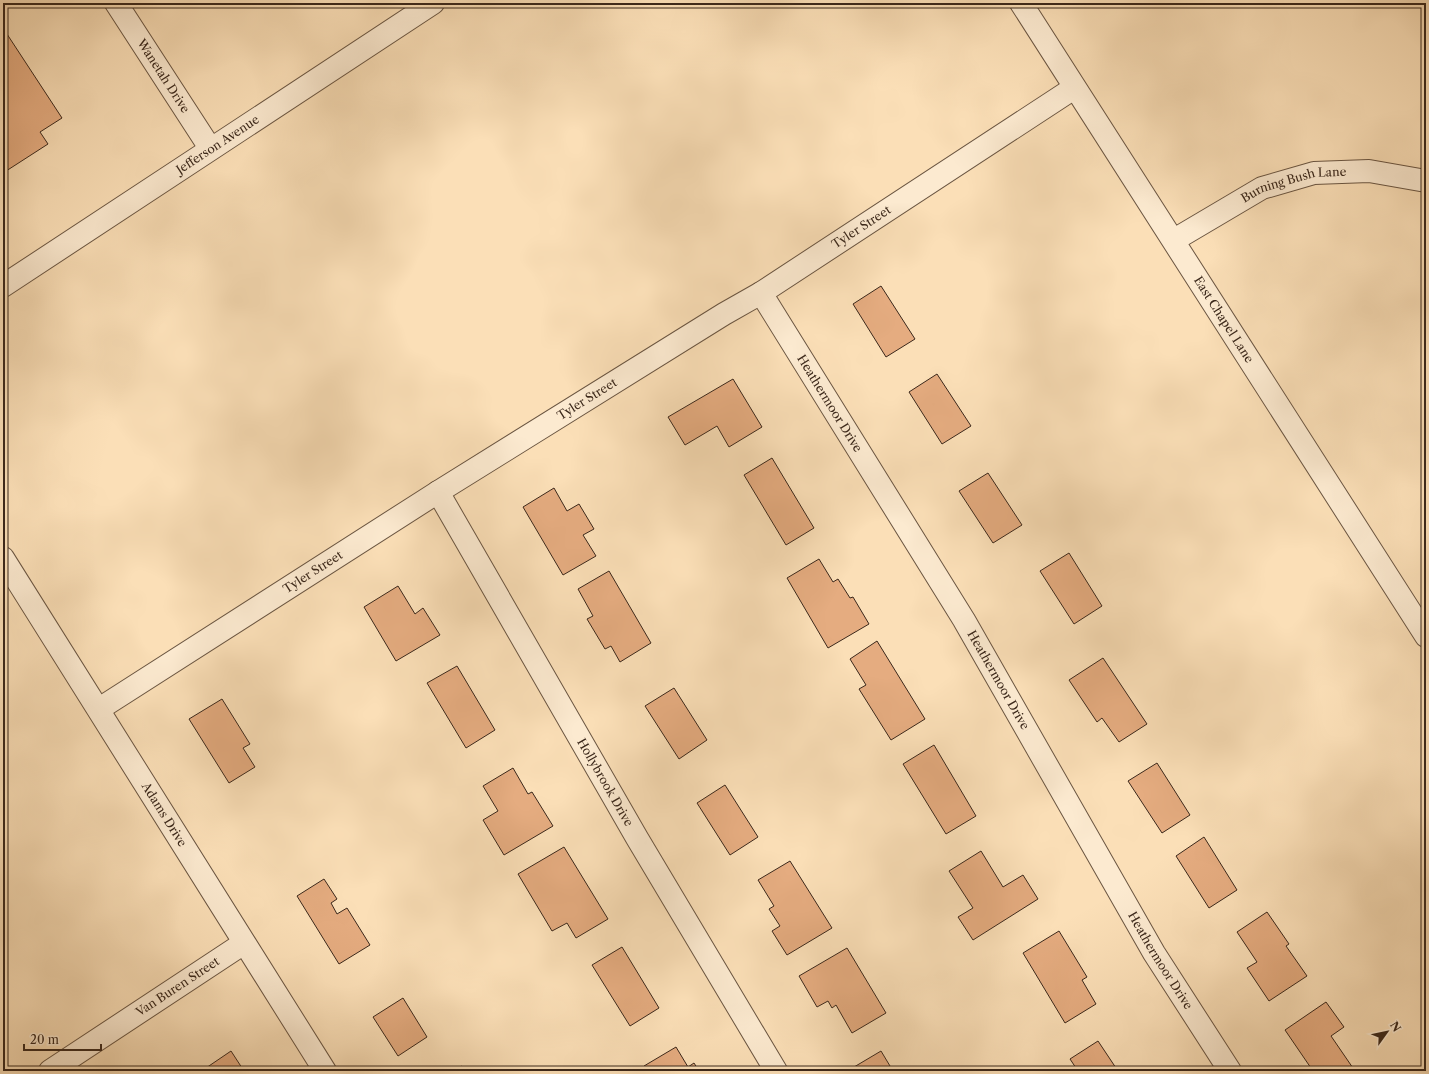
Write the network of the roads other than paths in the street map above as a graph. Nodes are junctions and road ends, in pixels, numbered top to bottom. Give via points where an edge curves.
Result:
1 (116, 3) edge
2 (433, 3) edge
3 (1021, 3) edge
4 (1074, 88) junction
5 (210, 148) junction
6 (1426, 181) edge
7 (1174, 240) junction
8 (3, 286) edge
9 (761, 293) junction
10 (438, 492) junction
11 (3, 558) edge
12 (1426, 636) edge
13 (99, 709) junction
14 (244, 943) junction
15 (50, 1071) edge
16 (325, 1071) edge
17 (776, 1071) edge
18 (1230, 1071) edge

1 - 5 street, Wanetah Drive
2 - 5 street, Jefferson Avenue
3 - 4 street, East Chapel Lane
4 - 7 street, East Chapel Lane
4 - 9 street, Tyler Street
5 - 8 street, Jefferson Avenue
6 - 7 street, Burning Bush Lane via 1369,171 1314,173 1262,188
7 - 12 street, East Chapel Lane
9 - 10 street, Tyler Street
9 - 18 street, Heathermoor Drive via 964,620 1154,953
10 - 13 street, Tyler Street
10 - 17 street, Hollybrook Drive via 637,838
11 - 13 street, Adams Drive
13 - 14 street, Adams Drive
14 - 15 street, Van Buren Street
14 - 16 street, Adams Drive

